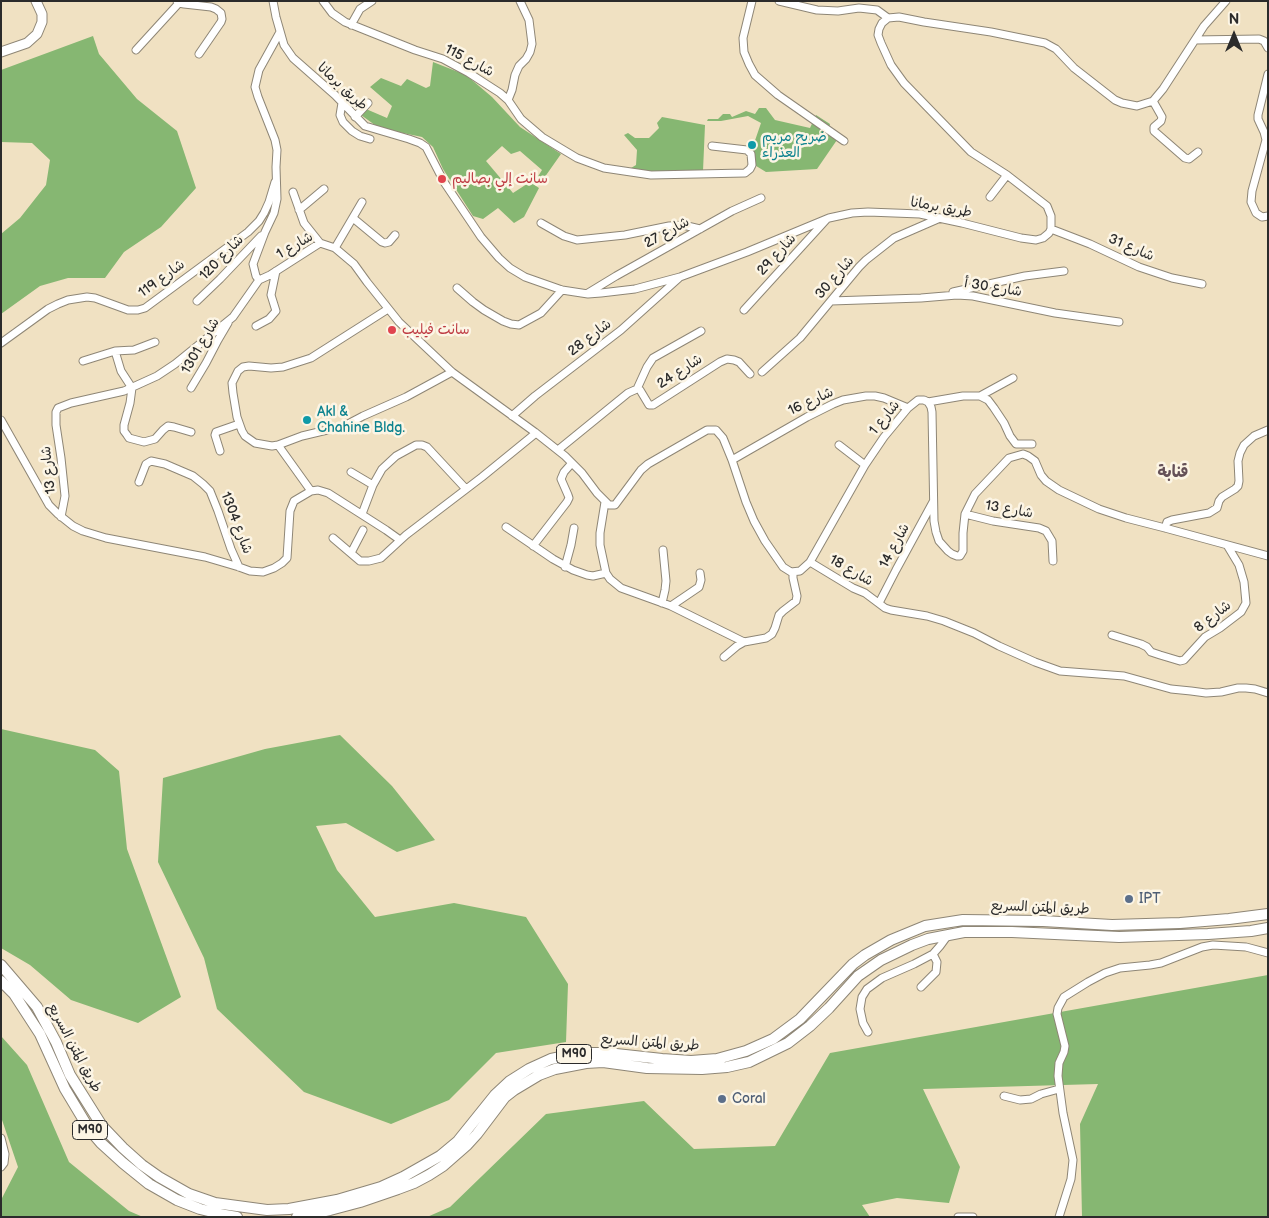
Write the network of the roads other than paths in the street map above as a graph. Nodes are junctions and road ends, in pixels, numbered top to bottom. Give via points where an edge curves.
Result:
1 (36, 1) edge
2 (272, 1) edge
3 (323, 1) edge
4 (372, 1) edge
5 (520, 1) edge
6 (752, 1) edge
7 (780, 1) edge
8 (1226, 1) edge
9 (178, 2) edge
10 (888, 18) junction
11 (351, 25) junction
12 (280, 32) junction
13 (1195, 40) junction
14 (1268, 48) edge
15 (136, 50) dead end
16 (1, 52) edge
17 (199, 54) dead end
18 (1268, 74) edge
19 (508, 100) junction
20 (1153, 101) junction
21 (368, 103) dead end
22 (342, 104) junction
23 (355, 117) junction
24 (370, 139) dead end
25 (844, 141) dead end
26 (712, 146) dead end
27 (1198, 152) dead end
28 (1007, 175) junction
29 (276, 177) junction
30 (324, 189) dead end
31 (293, 192) dead end
32 (761, 198) dead end
33 (990, 198) dead end
34 (362, 202) dead end
35 (299, 210) junction
36 (1268, 216) edge
37 (353, 218) junction
38 (828, 218) junction
39 (940, 218) junction
40 (541, 223) dead end
41 (700, 229) junction
42 (1051, 229) junction
43 (265, 232) junction
44 (395, 235) dead end
45 (320, 243) junction
46 (335, 248) junction
47 (276, 271) junction
48 (1064, 271) dead end
49 (680, 277) junction
50 (259, 280) junction
51 (1202, 284) dead end
52 (457, 288) dead end
53 (562, 290) junction
54 (588, 294) junction
55 (936, 296) junction
56 (197, 301) dead end
57 (831, 301) junction
58 (388, 309) junction
59 (744, 310) dead end
60 (233, 317) junction
61 (1119, 322) dead end
62 (256, 326) dead end
63 (701, 331) dead end
64 (155, 342) dead end
65 (1, 343) edge
66 (115, 351) junction
67 (83, 361) dead end
68 (452, 372) junction
69 (762, 372) dead end
70 (750, 374) dead end
71 (1013, 378) dead end
72 (132, 388) junction
73 (191, 388) dead end
74 (637, 389) junction
75 (980, 396) junction
76 (928, 402) junction
77 (908, 408) junction
78 (512, 416) junction
79 (1, 420) edge
80 (239, 424) junction
81 (1268, 430) edge
82 (191, 432) dead end
83 (536, 433) junction
84 (1032, 444) dead end
85 (278, 445) junction
86 (839, 445) dead end
87 (558, 450) junction
88 (220, 451) dead end
89 (732, 460) junction
90 (572, 463) junction
91 (865, 465) junction
92 (351, 472) dead end
93 (139, 482) dead end
94 (373, 484) junction
95 (466, 488) junction
96 (311, 491) junction
97 (934, 501) junction
98 (605, 502) junction
99 (362, 514) junction
100 (966, 514) junction
101 (61, 517) junction
102 (506, 527) dead end
103 (574, 528) dead end
104 (1164, 528) junction
105 (363, 530) dead end
106 (333, 538) dead end
107 (400, 540) junction
108 (1227, 545) junction
109 (533, 546) junction
110 (663, 550) dead end
111 (351, 553) junction
112 (1266, 555) edge
113 (1054, 561) dead end
114 (810, 562) junction
115 (239, 566) junction
116 (565, 566) junction
117 (794, 572) junction
118 (606, 573) junction
119 (700, 573) dead end
120 (662, 603) junction
121 (880, 603) junction
122 (671, 606) junction
123 (1112, 635) dead end
124 (744, 642) junction
125 (724, 657) dead end
126 (1268, 693) edge
127 (1268, 914) edge
128 (1268, 928) edge
129 (948, 935) junction
130 (1268, 953) edge
131 (933, 954) junction
132 (1, 965) edge
133 (1, 981) edge
134 (921, 987) dead end
135 (868, 1032) dead end
136 (1059, 1089) junction
137 (1004, 1096) dead end
138 (1, 1138) edge
139 (1, 1167) edge
140 (237, 1217) edge
141 (297, 1217) edge
142 (958, 1217) edge
143 (973, 1217) edge
144 (1059, 1217) edge

1 - 16 main road via 42,14 38,34 27,43
2 - 12 street, طريق برمانا
3 - 11 street, شارع 115 via 338,18
4 - 11 street via 360,9
5 - 19 street via 528,20 532,44 519,66
6 - 25 street via 743,38 744,52 755,75
7 - 10 street via 817,10 877,10
8 - 13 street
9 - 15 street
9 - 17 street via 216,8 221,13 221,22
10 - 20 street via 899,17 1045,43 1122,104 1137,106
10 - 28 street via 882,23 878,35 897,74 971,152
11 - 19 street, شارع 115 via 444,60 469,72
12 - 22 street, طريق برمانا via 293,58
12 - 29 street, شارع 1 via 259,70 255,87 276,140
13 - 14 street via 1260,39
13 - 20 street
18 - 36 street via 1258,115 1266,140 1251,202 1256,213
19 - 26 street, شارع 115 via 521,119 542,137 577,158 615,171 652,175 745,174 750,169 752,164 747,150
20 - 27 street via 1162,117 1154,131 1184,158 1189,159
21 - 23 street
22 - 23 street, طريق برمانا
22 - 24 street via 340,115 343,122 352,131
23 - 53 street, طريق برمانا via 365,126 426,147 444,182 481,238 499,258 525,277
28 - 33 street
28 - 42 street via 1047,206
29 - 43 street, شارع 1 via 277,199
29 - 65 street, شارع 119 via 259,221 146,308 128,310 87,297 68,300 48,309
30 - 35 street
31 - 35 street
32 - 41 street, شارع 27
34 - 37 street
35 - 45 street via 304,223
37 - 44 street via 382,242 389,242
37 - 46 street
38 - 39 street, طريق برمانا via 868,212
38 - 49 street, طريق برمانا
38 - 59 street, شارع 29
39 - 42 street, طريق برمانا via 1036,240 1049,234
39 - 57 street, شارع 30 via 894,238 882,247 859,267
40 - 41 street via 577,240 669,226
41 - 54 street, شارع 27
42 - 51 street, شارع 31 via 1139,267
43 - 50 street, شارع 1 via 253,264
43 - 56 street, شارع 120
45 - 46 street, شارع 1
45 - 47 street, شارع 1
46 - 58 street, شارع 1 via 354,264
47 - 50 street, شارع 1
47 - 62 street via 271,295 276,310 269,319
48 - 55 street via 1025,276
49 - 54 street, طريق برمانا via 635,289
49 - 78 street, شارع 28 via 621,330
50 - 60 street, شارع 13
52 - 53 street via 473,302 511,324 519,324 541,312
53 - 54 street, طريق برمانا
55 - 57 street, شارع 30 أ
55 - 61 street, شارع 30 أ via 973,296
57 - 69 street, شارع 30 via 800,338
58 - 68 street, شارع 1
58 - 80 street via 311,358 283,367 243,367 232,383
60 - 72 street, شارع 13 via 175,364
60 - 73 street, شارع 1301
63 - 74 street via 653,358
64 - 66 street via 134,350
66 - 67 street
66 - 72 street via 121,372
68 - 78 street, شارع 1
68 - 85 street via 344,426
70 - 74 street, شارع 24 via 739,362 727,359 653,405 649,405
71 - 75 street
72 - 82 street via 124,430 130,438 150,441 168,426
72 - 101 street, شارع 13 via 58,408 56,425 65,496
74 - 87 street, شارع 24
75 - 76 street, شارع 1
75 - 84 street via 988,400 1016,444
76 - 77 street, شارع 1 via 918,400
76 - 97 street via 932,412
77 - 89 street, شارع 16 via 875,396 843,400 806,417
77 - 91 street, شارع 1
78 - 83 street, شارع 1
79 - 101 street via 49,505
80 - 85 street via 255,443
80 - 88 street via 216,432
81 - 104 street via 1244,445 1238,461 1238,486 1222,497 1217,508 1209,513 1172,520
83 - 87 street, شارع 1
83 - 95 street
85 - 96 street
86 - 91 street
87 - 90 street, شارع 1
89 - 98 street via 723,438 716,430 707,430 648,464 615,505
89 - 117 street via 746,502 765,541 783,567
90 - 98 street, شارع 1
90 - 109 street via 561,480 569,498
91 - 114 street, شارع 1
92 - 94 street
93 - 115 street, شارع 1304 via 146,464 151,461 193,476 203,484 210,490
94 - 95 street via 382,469 396,456 422,445
94 - 99 street
95 - 107 street
96 - 99 street via 324,491
96 - 115 street via 292,505 287,558 263,572
97 - 100 street via 939,541 948,552 957,556 962,551
97 - 121 street, شارع 14
98 - 118 street via 600,545
99 - 107 street
100 - 104 street via 976,494 1009,458 1022,454 1035,461 1041,475 1059,490 1099,510
100 - 113 street, شارع 13 via 1046,531 1052,541
101 - 115 street via 83,531 106,538
102 - 109 street
103 - 116 street
104 - 108 street
105 - 111 street
106 - 111 street
107 - 111 street via 375,560 360,561
108 - 112 street
108 - 123 street, شارع 8 via 1240,565 1246,602 1241,612 1205,637 1184,660 1160,655 1141,644
109 - 116 street
110 - 120 street via 666,581
114 - 117 street, شارع 1
114 - 121 street, شارع 18
116 - 118 street via 587,575
117 - 124 street via 796,601 779,615 769,636
118 - 120 street via 621,588
119 - 122 street via 699,587
120 - 122 street
121 - 126 street, شارع 18 via 891,610 944,621 1060,671 1124,676 1171,689 1206,693 1238,688
122 - 124 street
124 - 125 street
127 - 132 highway, طريق المتن السريع / M90 via 1180,923 963,920 925,926 865,954 800,1019 746,1052 691,1061 607,1053 580,1053 551,1059 510,1081 458,1140 440,1156 412,1172 381,1187 337,1200 266,1210 216,1203 189,1194 142,1165 123,1148 102,1126 70,1075 37,1007
128 - 129 highway, طريق المتن السريع / M90 via 1119,937 1004,932
129 - 131 street
129 - 141 highway, طريق المتن السريع / M90 via 912,944 881,960 858,976 829,1008 788,1043 749,1062 702,1069 648,1068 603,1062 555,1069 539,1075 505,1097 467,1145 428,1175 375,1197
130 - 136 street via 1246,947 1202,947 1161,963 1105,973 1069,994 1061,1001 1057,1014 1065,1046 1058,1067
131 - 134 street via 936,972
131 - 135 street via 882,978 867,990 860,1009
133 - 140 highway, طريق المتن السريع / M90 via 14,994 40,1034 65,1089 89,1129 102,1143 149,1184 177,1200
136 - 137 street via 1031,1099
136 - 144 street via 1073,1160 1071,1180
138 - 139 street via 5,1154
142 - 143 street

